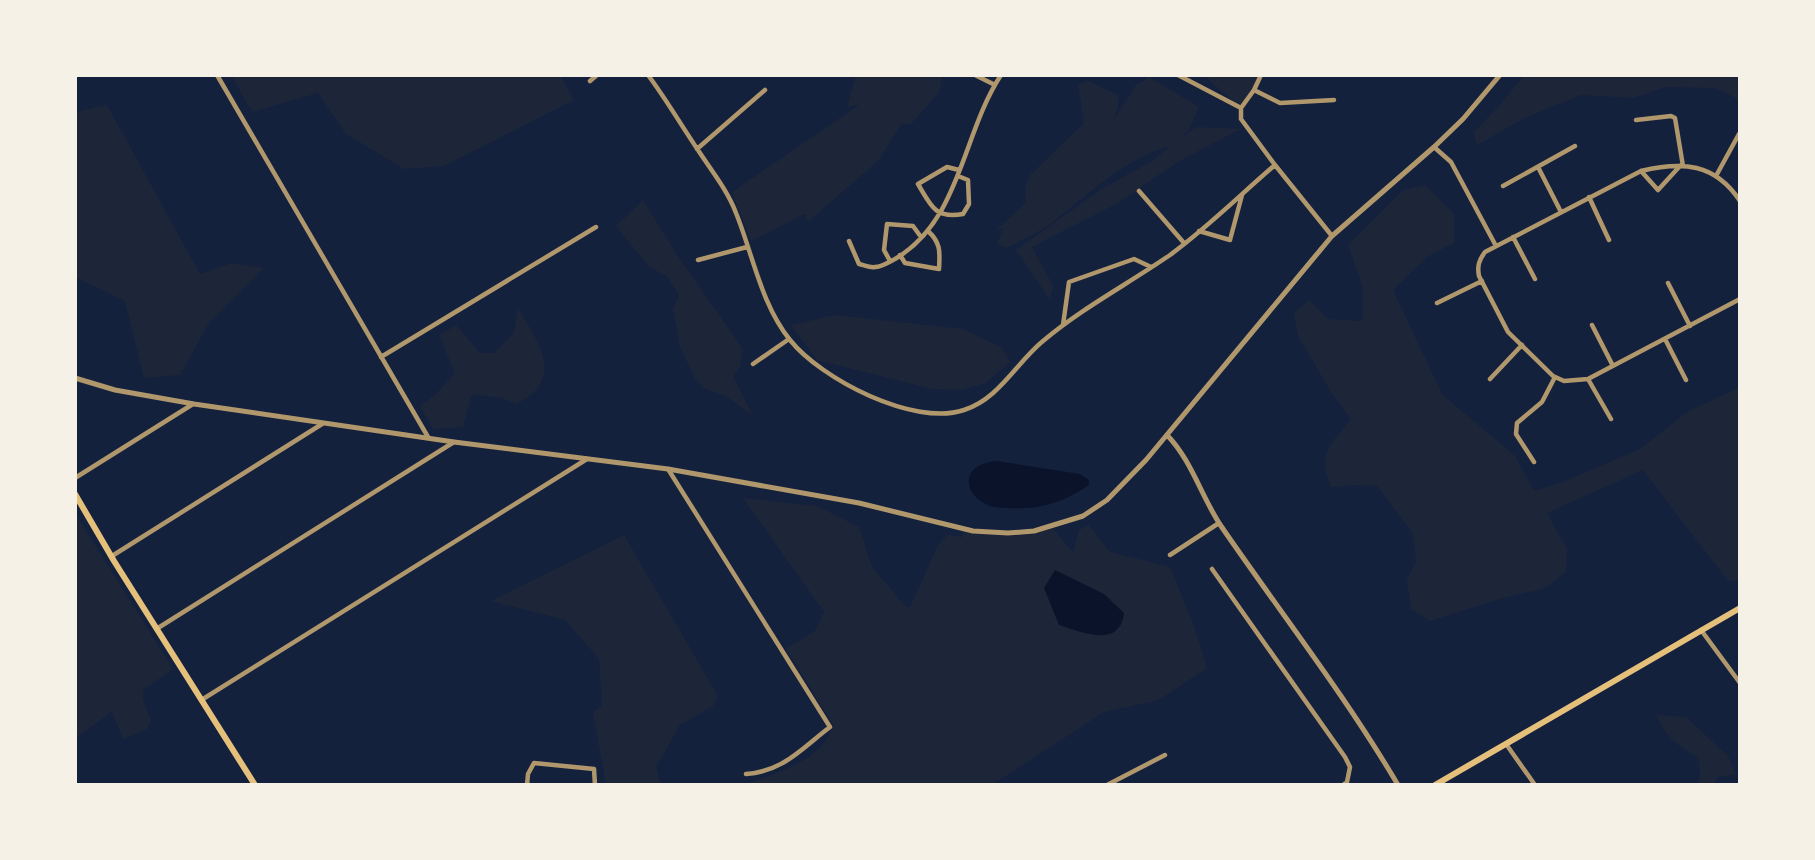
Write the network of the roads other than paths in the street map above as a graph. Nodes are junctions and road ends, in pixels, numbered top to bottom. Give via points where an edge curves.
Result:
1 (217, 75) edge
2 (597, 75) edge
3 (648, 75) edge
4 (975, 75) edge
5 (1001, 75) edge
6 (1178, 75) edge
7 (1261, 75) edge
8 (1500, 75) edge
9 (590, 81) dead end
10 (995, 85) junction
11 (765, 90) dead end
12 (1254, 90) junction
13 (1334, 100) dead end
14 (1241, 108) junction
15 (1636, 120) dead end
16 (1739, 134) edge
17 (1575, 146) dead end
18 (1434, 147) junction
19 (697, 149) junction
20 (1275, 165) junction
21 (1682, 166) junction
22 (1538, 167) junction
23 (1641, 171) junction
24 (959, 173) junction
25 (1716, 176) junction
26 (1503, 186) dead end
27 (1139, 191) dead end
28 (1243, 192) junction
29 (1589, 197) junction
30 (1740, 201) edge
31 (1561, 212) junction
32 (940, 213) junction
33 (596, 227) dead end
34 (1198, 231) junction
35 (928, 232) junction
36 (1332, 236) junction
37 (921, 237) junction
38 (1513, 237) junction
39 (1609, 240) dead end
40 (849, 241) dead end
41 (1184, 243) junction
42 (1496, 246) junction
43 (747, 247) junction
44 (900, 255) junction
45 (698, 260) dead end
46 (890, 261) junction
47 (1151, 267) junction
48 (1535, 279) dead end
49 (1482, 281) junction
50 (1668, 283) dead end
51 (1739, 301) edge
52 (1437, 303) dead end
53 (1592, 325) dead end
54 (1063, 326) junction
55 (1690, 326) junction
56 (789, 339) junction
57 (1665, 339) junction
58 (1522, 345) junction
59 (381, 357) junction
60 (753, 364) dead end
61 (1613, 366) junction
62 (1555, 377) junction
63 (75, 378) edge
64 (1490, 379) dead end
65 (1588, 379) junction
66 (1686, 380) dead end
67 (194, 404) junction
68 (1611, 419) dead end
69 (326, 421) junction
70 (1167, 435) junction
71 (428, 437) junction
72 (454, 442) junction
73 (588, 459) junction
74 (1534, 463) dead end
75 (668, 469) junction
76 (75, 478) edge
77 (75, 494) edge
78 (1219, 523) junction
79 (1170, 555) dead end
80 (112, 556) junction
81 (1212, 569) dead end
82 (1740, 608) edge
83 (158, 628) junction
84 (1700, 630) junction
85 (1740, 683) edge
86 (203, 699) junction
87 (1506, 744) junction
88 (1165, 755) dead end
89 (746, 774) dead end
90 (256, 785) edge
91 (527, 785) edge
92 (595, 785) edge
93 (1107, 785) edge
94 (1343, 785) edge
95 (1398, 785) edge
96 (1436, 785) edge
97 (1535, 785) edge

1 - 59 street
2 - 9 street
3 - 19 street
4 - 10 street
5 - 10 street
6 - 14 street
7 - 12 street
8 - 18 street
10 - 24 street
11 - 19 street
12 - 13 street via 1280,103
12 - 14 street
14 - 20 street via 1241,119
15 - 21 street via 1675,118
16 - 25 street
17 - 22 street
18 - 36 street
18 - 42 street via 1451,162
19 - 43 street via 736,212
20 - 28 street
20 - 36 street
21 - 23 street
21 - 23 street via 1658,190
21 - 25 street
22 - 26 street
22 - 31 street
23 - 29 street
24 - 32 street
24 - 32 street via 968,180 970,204 963,214
24 - 32 street via 947,167 918,184
25 - 30 street
27 - 41 street
28 - 34 street
28 - 34 street via 1230,240
29 - 31 street
29 - 39 street
31 - 38 street
32 - 35 street
33 - 59 street
34 - 41 street
35 - 37 street
35 - 44 street via 940,249 939,269 905,263
36 - 70 street
37 - 44 street
37 - 46 street via 913,226 887,224 884,250
38 - 42 street
38 - 48 street
40 - 46 street via 859,264 876,268
41 - 47 street
42 - 49 street via 1479,260
43 - 45 street
43 - 56 street
44 - 46 street
47 - 54 street
47 - 54 street via 1134,259 1069,282
49 - 52 street
49 - 58 street via 1505,327
50 - 55 street
51 - 55 street
53 - 61 street
54 - 56 street via 1021,360 985,400 964,411 943,413 921,413 865,394 818,366
55 - 57 street
56 - 60 street
57 - 61 street
57 - 66 street
58 - 62 street
58 - 64 street
59 - 71 street
61 - 65 street
62 - 65 street
62 - 74 street via 1542,402 1517,423 1517,434
63 - 67 street
65 - 68 street
67 - 69 street
67 - 76 street
69 - 71 street
69 - 80 street
70 - 75 street via 1107,500 1083,516 1034,531 1008,533 973,531 859,503
70 - 78 street via 1188,462
71 - 72 street
72 - 73 street
72 - 83 street
73 - 75 street
73 - 86 street
75 - 89 street via 830,727 780,766 766,773
77 - 80 main road
78 - 79 street
78 - 95 street via 1352,710
80 - 83 main road
81 - 94 street via 1345,757 1350,767
82 - 84 main road
83 - 86 main road
84 - 85 street
84 - 87 main road
86 - 90 main road
87 - 96 main road
87 - 97 street
88 - 93 street
91 - 92 street via 534,763 594,769

